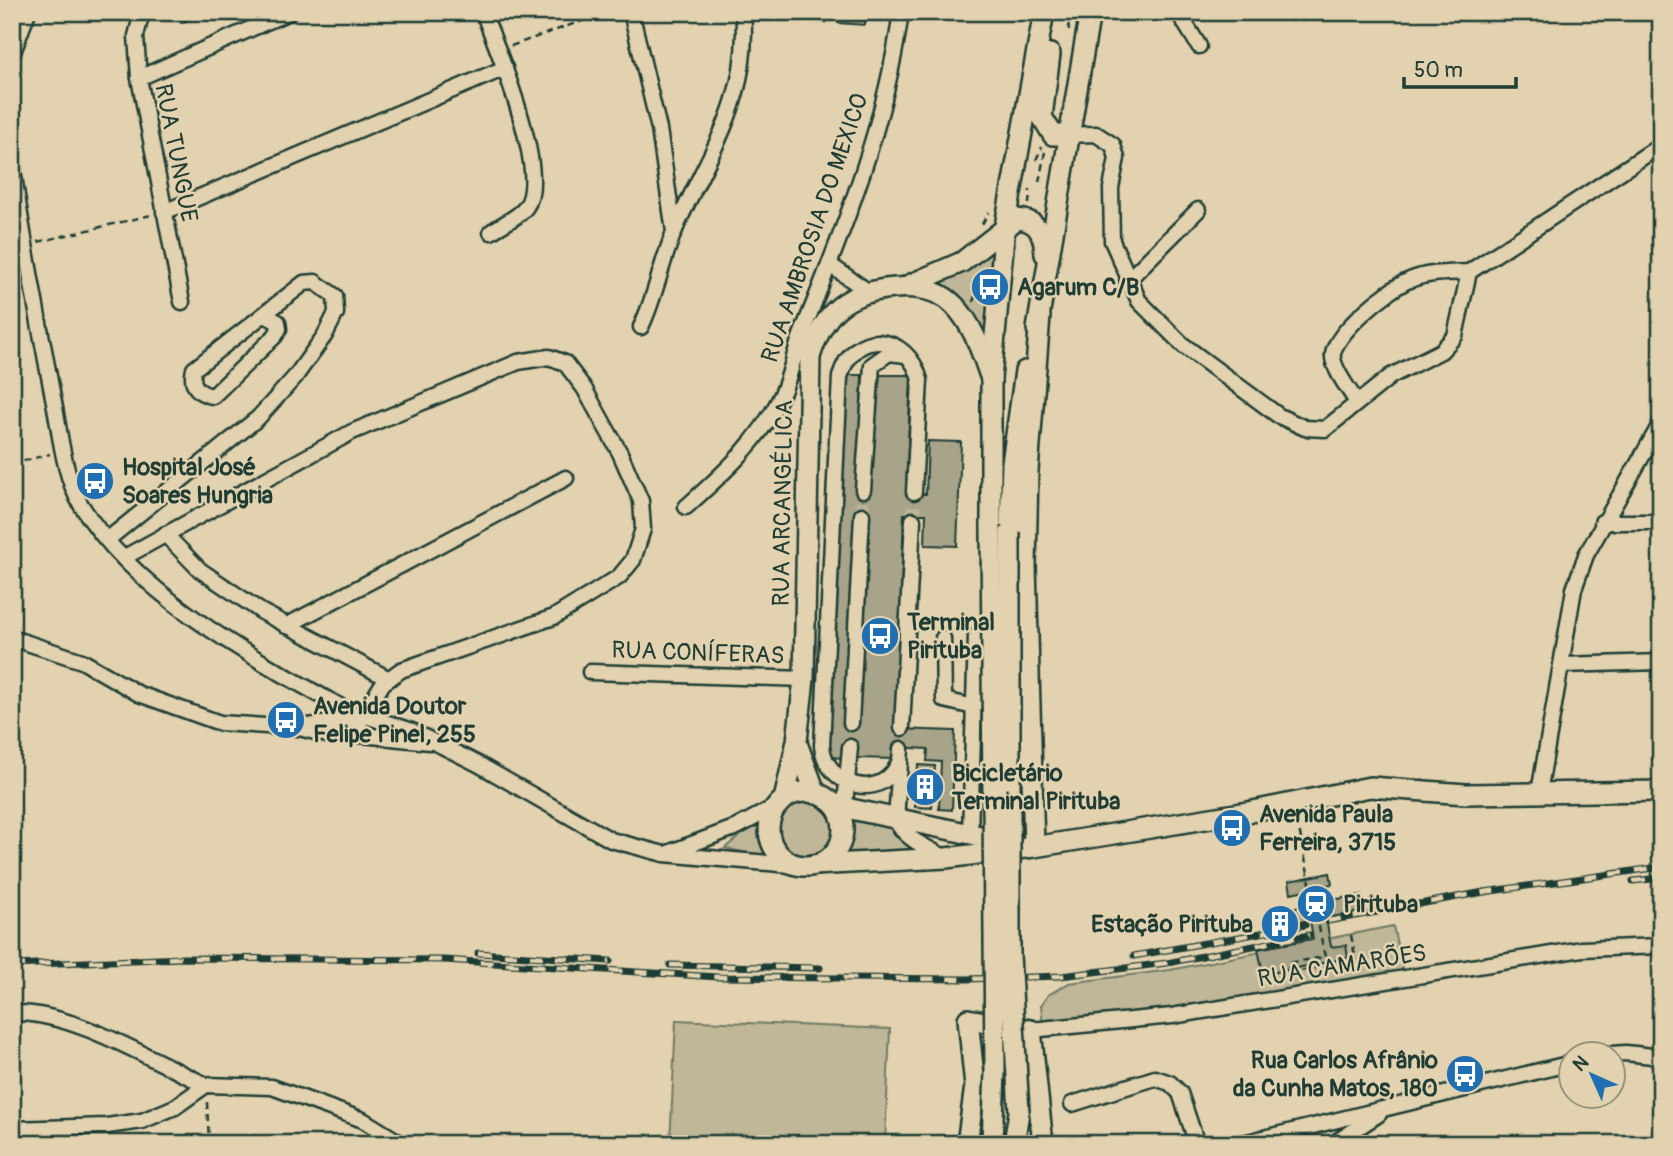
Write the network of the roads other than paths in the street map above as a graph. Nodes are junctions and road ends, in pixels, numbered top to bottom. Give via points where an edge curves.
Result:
1 (29, 12) edge
2 (142, 12) edge
3 (289, 12) edge
4 (483, 12) edge
5 (631, 12) edge
6 (743, 12) edge
7 (901, 12) edge
8 (1084, 12) edge
9 (1090, 12) edge
10 (1178, 12) edge
11 (1042, 21) edge
12 (1199, 46) dead end
13 (12, 55) edge
14 (1082, 55) junction
15 (505, 68) junction
16 (139, 78) junction
17 (1068, 135) junction
18 (1661, 145) edge
19 (12, 162) edge
20 (1198, 210) dead end
21 (164, 212) junction
22 (1005, 226) junction
23 (491, 232) dead end
24 (674, 232) junction
25 (830, 265) junction
26 (1469, 272) junction
27 (1128, 281) junction
28 (1045, 286) junction
29 (905, 287) junction
30 (866, 290) junction
31 (182, 302) dead end
32 (265, 315) junction
33 (1041, 316) junction
34 (641, 327) dead end
35 (911, 356) junction
36 (810, 375) junction
37 (991, 379) junction
38 (783, 393) junction
39 (1356, 401) junction
40 (1661, 423) edge
41 (566, 478) dead end
42 (863, 490) tunnel mouth
43 (914, 492) tunnel mouth
44 (686, 507) dead end
45 (862, 515) tunnel mouth
46 (913, 520) tunnel mouth
47 (1602, 522) junction
48 (1661, 522) edge
49 (1001, 529) junction
50 (165, 534) junction
51 (107, 540) junction
52 (123, 558) junction
53 (286, 626) junction
54 (976, 635) dead end
55 (12, 638) edge
56 (943, 639) dead end
57 (1661, 662) edge
58 (1562, 665) junction
59 (590, 672) dead end
60 (389, 679) junction
61 (804, 679) junction
62 (974, 707) junction
63 (365, 718) junction
64 (851, 723) dead end
65 (902, 727) dead end
66 (299, 728) junction
67 (367, 735) junction
68 (431, 741) junction
69 (797, 741) junction
70 (850, 747) dead end
71 (849, 783) junction
72 (1661, 790) edge
73 (1539, 793) junction
74 (831, 801) junction
75 (782, 802) junction
76 (896, 820) junction
77 (970, 835) junction
78 (1034, 847) junction
79 (664, 854) junction
80 (946, 858) junction
81 (807, 865) junction
82 (1661, 946) edge
83 (12, 1013) edge
84 (1031, 1030) junction
85 (1628, 1053) edge
86 (1661, 1057) edge
87 (1558, 1066) edge
88 (206, 1085) junction
89 (1072, 1104) dead end
90 (1389, 1108) junction
91 (1304, 1128) junction
92 (12, 1129) edge
93 (1018, 1141) edge
94 (991, 1143) edge
95 (402, 1144) edge
96 (967, 1144) edge
97 (1043, 1144) edge
98 (1196, 1144) edge
99 (1239, 1144) edge
100 (1305, 1144) edge
101 (1332, 1144) edge

1 - 13 street
2 - 16 street, RUA TUNGUE via 136,36
3 - 16 street
4 - 15 street
5 - 24 street via 659,129
6 - 24 street via 746,45 738,87 724,131
7 - 25 street, RUA AMBROSIA DO MEXICO via 881,118
8 - 14 main road
9 - 14 main road
10 - 12 street
11 - 17 main road via 1050,50 1042,117 1054,135
11 - 22 main road
14 - 17 main road
15 - 21 street
15 - 23 street via 534,169 532,193 526,208
16 - 21 street, RUA TUNGUE
17 - 27 street via 1096,134 1113,145 1117,158 1111,188 1112,241
17 - 28 main road
18 - 26 street
19 - 51 street via 23,246 64,451 80,503
20 - 27 street
21 - 31 street, RUA TUNGUE
22 - 28 main road via 1028,219 1040,229 1045,242
22 - 29 main road via 962,262
22 - 37 main road
24 - 34 street
25 - 30 street
25 - 38 street, RUA AMBROSIA DO MEXICO via 798,341
26 - 39 street via 1455,336 1441,351 1391,376
26 - 39 street via 1407,280 1343,331 1334,344 1333,359
27 - 39 street via 1160,325 1279,416 1305,428 1325,429
28 - 33 main road
29 - 30 main road
29 - 37 main road via 930,290 954,305 974,334
30 - 36 main road, RUA ARCANGÉLICA via 843,304 817,334
32 - 32 street via 194,369 195,387 204,395 214,396 275,336 278,322
32 - 51 street via 304,283 316,282 335,296 337,313 325,335 258,418
33 - 49 main road via 1018,410
33 - 78 main road via 1028,471 1026,566
35 - 42 street via 889,353 872,365
35 - 43 street via 920,380
35 - 71 street via 891,343 871,343 853,353 840,377 822,746 825,760
36 - 38 street
36 - 61 main road, RUA ARCANGÉLICA
37 - 49 main road
38 - 44 street, RUA AMBROSIA DO MEXICO via 751,444
40 - 47 street
41 - 53 street
45 - 64 street
46 - 65 street
47 - 48 street
47 - 58 street via 1574,589
49 - 93 main road, bridge
49 - 94 main road, bridge
50 - 52 street
50 - 53 street via 200,570
50 - 60 street via 352,432 517,362 549,357 565,363 620,453 641,501 643,529 633,560 619,577 554,617 417,663
51 - 52 street
52 - 63 street via 186,615
53 - 60 street
54 - 62 street
55 - 66 street via 82,662 183,712 220,723
56 - 62 street via 944,700
57 - 58 street
58 - 73 street
59 - 61 street, RUA CONÍFERAS
60 - 63 street
61 - 69 main road, RUA ARCANGÉLICA
62 - 77 street
63 - 66 street
63 - 67 street via 358,727
63 - 68 street
66 - 67 street via 327,735
67 - 68 street
68 - 79 street via 611,841
69 - 74 main road, RUA ARCANGÉLICA via 804,766
69 - 75 main road, RUA ARCANGÉLICA
70 - 71 street
71 - 74 street
71 - 76 street via 868,786 884,782 896,771 901,755
72 - 73 main road
73 - 78 main road via 1466,794 1370,787
74 - 75 main road via 795,794
74 - 76 main road
74 - 81 main road via 838,810 842,839 831,856
75 - 79 street via 737,827
75 - 81 main road via 772,817 771,839 782,857
76 - 77 main road
76 - 80 street via 909,837
77 - 78 main road
78 - 80 main road
79 - 81 street
80 - 81 main road
82 - 84 street, RUA CAMARÕES via 1582,949 1172,1016
83 - 88 street via 60,1019
84 - 96 main road via 968,1019 975,1086
84 - 97 main road
85 - 86 street
87 - 90 street
88 - 92 street via 142,1121
88 - 95 street via 272,1087 363,1120
89 - 98 street via 1155,1078 1180,1093
90 - 91 street
90 - 101 street
91 - 99 street
91 - 100 street

